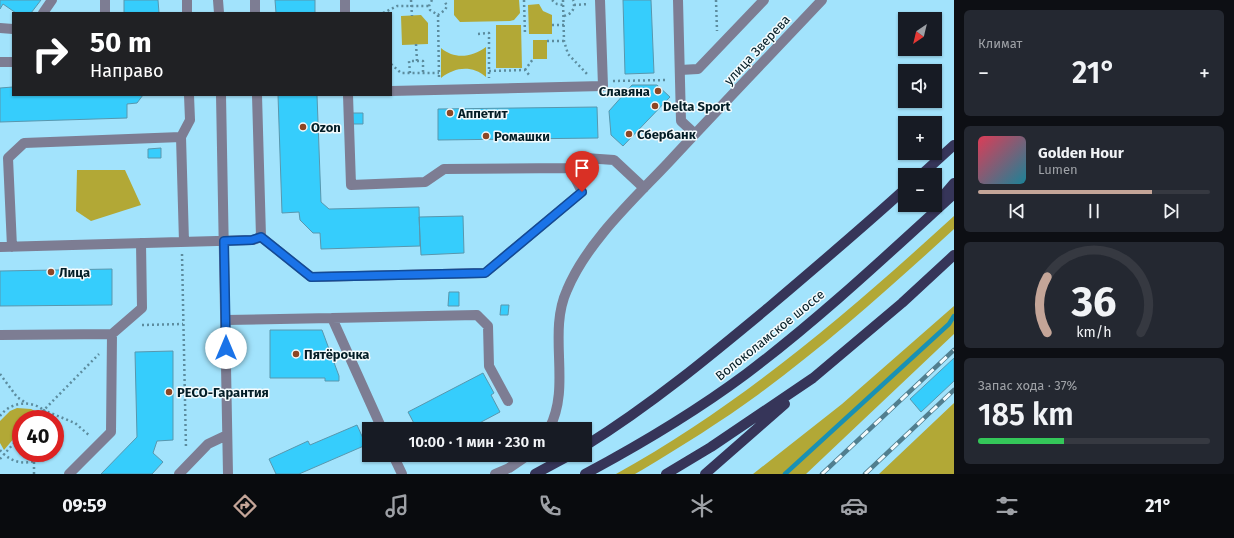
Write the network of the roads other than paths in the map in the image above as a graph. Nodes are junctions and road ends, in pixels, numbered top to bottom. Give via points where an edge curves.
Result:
1 (52, 0) edge
2 (105, 0) edge
3 (187, 0) edge
4 (218, 0) edge
5 (255, 0) edge
6 (345, 0) edge
7 (600, 0) edge
8 (678, 0) edge
9 (764, 0) edge
10 (822, 0) edge
11 (44, 12) edge
12 (105, 12) edge
13 (187, 12) edge
14 (219, 12) edge
15 (255, 12) edge
16 (345, 12) edge
17 (0, 28) edge
18 (12, 29) edge
19 (0, 62) edge
20 (12, 62) edge
21 (680, 70) junction
22 (392, 91) edge
23 (189, 96) edge
24 (221, 96) edge
25 (257, 96) edge
26 (348, 96) edge
27 (695, 134) junction
28 (181, 136) junction
29 (954, 145) edge
30 (570, 168) junction
31 (929, 168) edge
32 (954, 183) edge
33 (644, 188) junction
34 (954, 194) edge
35 (898, 195) edge
36 (918, 226) junction
37 (261, 237) junction
38 (224, 241) junction
39 (142, 242) junction
40 (183, 242) junction
41 (0, 247) edge
42 (12, 247) junction
43 (954, 256) edge
44 (332, 318) junction
45 (226, 320) junction
46 (0, 335) edge
47 (112, 338) junction
48 (813, 378) junction
49 (508, 401) dead end
50 (379, 422) edge
51 (552, 422) edge
52 (227, 435) junction
53 (592, 442) edge
54 (396, 462) edge
55 (518, 462) edge
56 (557, 462) edge
57 (69, 474) edge
58 (179, 474) edge
59 (228, 474) edge
60 (402, 474) edge
61 (495, 474) edge
62 (535, 474) edge
63 (585, 474) edge
64 (666, 474) edge
65 (705, 474) edge

1 - 11 street
2 - 12 street
3 - 13 street
4 - 14 street
5 - 15 street
6 - 16 street
7 - 22 street via 603,86
8 - 21 street
9 - 21 street via 698,69
10 - 27 street, улица Зверева
17 - 18 street
19 - 20 street
21 - 27 street via 681,121
23 - 28 street via 190,120
24 - 38 street
25 - 37 street
26 - 30 street via 351,185 425,182 444,169
27 - 33 street, улица Зверева
28 - 40 street
28 - 42 street via 24,144 8,158
29 - 31 main road
30 - 33 street via 585,158 614,160
30 - 37 street via 582,192 485,273 311,277
32 - 36 main road
33 - 51 street, улица Зверева via 600,237 579,267 566,292 559,326 559,398
34 - 36 main road, Волоколамское шоссе
35 - 53 main road via 686,376
36 - 63 main road, Волоколамское шоссе via 812,320 746,374 687,415
37 - 38 street via 252,240
38 - 40 street
38 - 45 street
39 - 40 street
39 - 42 street
39 - 47 street via 142,308 122,325
41 - 42 street
43 - 48 main road
44 - 45 street
44 - 49 street via 477,315 488,326 489,366
44 - 50 street
45 - 52 street
46 - 47 street
47 - 57 street via 111,432
48 - 64 main road
48 - 65 main road
52 - 58 street via 208,444
52 - 59 street
54 - 60 street
55 - 61 street
56 - 62 main road

